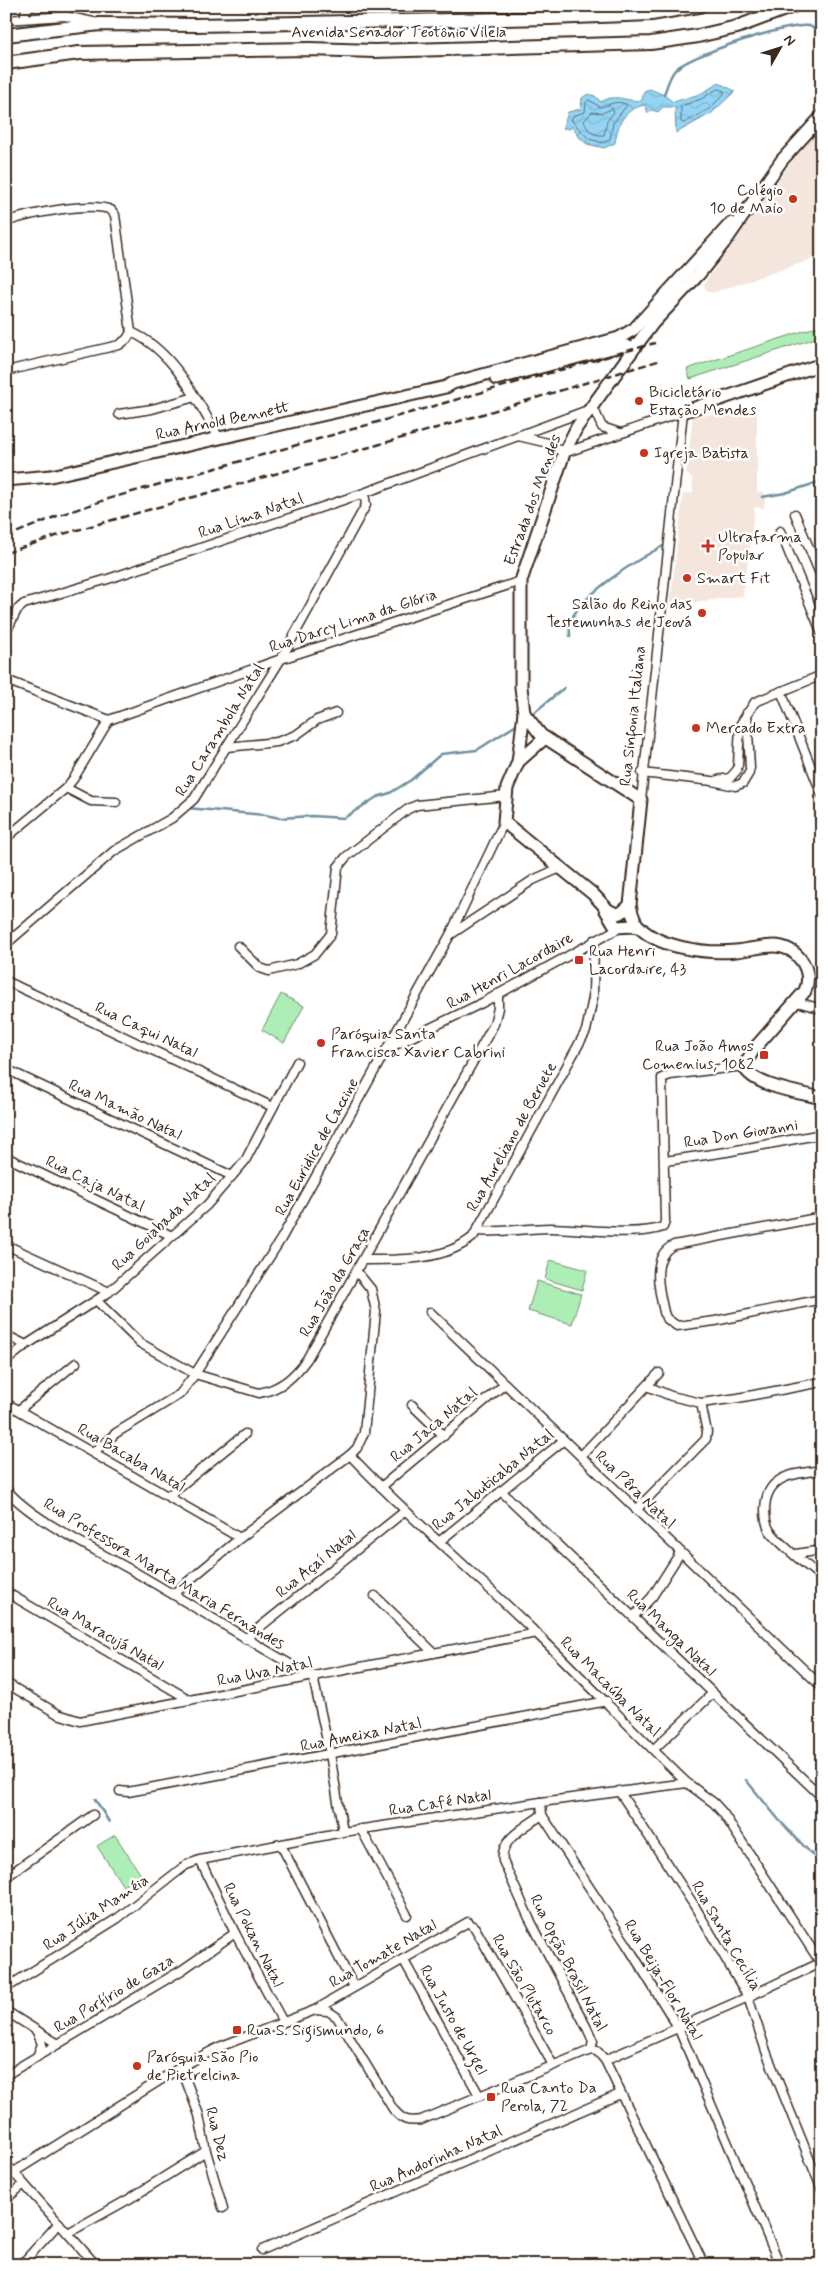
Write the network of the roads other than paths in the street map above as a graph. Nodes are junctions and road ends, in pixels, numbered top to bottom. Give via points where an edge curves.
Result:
1 (30, 6) edge
2 (699, 6) edge
3 (793, 7) edge
4 (24, 18) junction
5 (6, 20) edge
6 (100, 24) junction
7 (6, 35) edge
8 (6, 63) edge
9 (820, 118) edge
10 (760, 191) junction
11 (6, 222) edge
12 (131, 332) junction
13 (632, 351) junction
14 (822, 364) edge
15 (6, 371) edge
16 (446, 387) junction
17 (195, 398) junction
18 (590, 407) junction
19 (683, 412) junction
20 (119, 414) dead end
21 (620, 433) junction
22 (516, 435) junction
23 (219, 438) junction
24 (564, 452) junction
25 (6, 480) edge
26 (364, 493) junction
27 (795, 514) dead end
28 (780, 532) dead end
29 (822, 579) edge
30 (521, 581) junction
31 (6, 632) edge
32 (822, 634) edge
33 (281, 659) junction
34 (822, 675) edge
35 (6, 680) edge
36 (781, 691) junction
37 (336, 713) dead end
38 (524, 713) junction
39 (747, 714) junction
40 (109, 720) junction
41 (545, 738) junction
42 (227, 747) junction
43 (518, 762) junction
44 (642, 773) junction
45 (712, 781) junction
46 (66, 788) junction
47 (822, 795) edge
48 (506, 796) junction
49 (641, 800) junction
50 (116, 802) dead end
51 (504, 822) junction
52 (6, 838) edge
53 (560, 868) junction
54 (630, 905) junction
55 (604, 907) junction
56 (627, 924) junction
57 (450, 935) junction
58 (594, 940) junction
59 (6, 944) edge
60 (238, 946) dead end
61 (6, 980) edge
62 (498, 994) junction
63 (797, 1002) junction
64 (822, 1009) edge
65 (387, 1049) junction
66 (297, 1062) dead end
67 (744, 1066) junction
68 (6, 1069) edge
69 (822, 1098) edge
70 (273, 1107) junction
71 (822, 1134) edge
72 (6, 1157) edge
73 (665, 1160) junction
74 (232, 1176) junction
75 (822, 1217) edge
76 (477, 1231) junction
77 (172, 1236) junction
78 (6, 1245) edge
79 (364, 1260) junction
80 (357, 1272) junction
81 (108, 1292) junction
82 (822, 1299) edge
83 (97, 1301) junction
84 (430, 1312) dead end
85 (6, 1335) edge
86 (26, 1345) junction
87 (6, 1361) edge
88 (76, 1363) dead end
89 (659, 1373) dead end
90 (195, 1374) junction
91 (822, 1382) edge
92 (505, 1384) junction
93 (647, 1386) junction
94 (6, 1403) edge
95 (701, 1403) junction
96 (412, 1404) dead end
97 (19, 1410) junction
98 (245, 1434) dead end
99 (444, 1436) junction
100 (564, 1440) junction
101 (94, 1452) junction
102 (350, 1455) junction
103 (581, 1456) junction
104 (822, 1470) edge
105 (381, 1487) junction
106 (6, 1489) edge
107 (501, 1491) junction
108 (168, 1496) junction
109 (636, 1510) junction
110 (404, 1511) junction
111 (240, 1538) junction
112 (440, 1541) junction
113 (822, 1550) edge
114 (680, 1553) junction
115 (796, 1554) junction
116 (822, 1578) edge
117 (6, 1592) edge
118 (173, 1594) junction
119 (375, 1596) dead end
120 (634, 1616) junction
121 (537, 1633) junction
122 (245, 1639) junction
123 (434, 1653) junction
124 (313, 1677) junction
125 (6, 1683) edge
126 (822, 1688) edge
127 (713, 1693) junction
128 (190, 1700) junction
129 (607, 1701) junction
130 (654, 1749) junction
131 (330, 1754) junction
132 (687, 1783) junction
133 (120, 1791) dead end
134 (619, 1791) junction
135 (822, 1797) edge
136 (541, 1802) junction
137 (93, 1815) dead end
138 (542, 1815) junction
139 (360, 1829) junction
140 (343, 1832) junction
141 (281, 1845) junction
142 (200, 1860) junction
143 (6, 1877) edge
144 (407, 1915) dead end
145 (466, 1923) joint
146 (234, 1933) junction
147 (403, 1959) junction
148 (821, 1964) edge
149 (354, 1986) junction
150 (6, 1988) edge
151 (748, 1997) junction
152 (315, 2010) junction
153 (6, 2011) edge
154 (283, 2022) junction
155 (678, 2027) junction
156 (37, 2032) junction
157 (58, 2044) junction
158 (591, 2050) junction
159 (37, 2057) junction
160 (604, 2060) junction
161 (553, 2065) junction
162 (181, 2067) junction
163 (6, 2075) edge
164 (620, 2094) junction
165 (479, 2095) junction
166 (206, 2151) junction
167 (6, 2164) edge
168 (14, 2172) junction
169 (24, 2184) junction
170 (822, 2190) edge
171 (6, 2199) edge
172 (224, 2208) dead end
173 (59, 2223) junction
174 (68, 2233) junction
175 (262, 2250) dead end
176 (20, 2265) edge
177 (96, 2265) edge
178 (704, 2265) edge
179 (780, 2265) edge

1 - 4 street
2 - 6 main road, Avenida Senador Teotônio Vilela via 651,14 550,18
3 - 8 main road, Avenida Senador Teotônio Vilela via 737,27 652,43 374,51 310,48 88,53
4 - 5 street
4 - 6 street via 65,16
6 - 7 main road, Avenida Senador Teotônio Vilela
9 - 10 street, Estrada dos Mendes via 782,160
10 - 13 street, Estrada dos Mendes via 704,267
10 - 16 street, Rua Arnold Bennett via 630,333
11 - 12 street via 34,213 93,207 111,210 115,215
12 - 15 street via 119,345
12 - 17 street via 143,337 169,362
13 - 16 street, Rua Arnold Bennett via 627,346 620,346 455,390
13 - 18 street, Estrada dos Mendes
14 - 19 street
16 - 23 street, Rua Arnold Bennett
17 - 20 street
17 - 23 street
18 - 21 street via 602,427
18 - 22 street, Rua Lima Natal via 579,415
18 - 24 street, Estrada dos Mendes
19 - 21 street
19 - 44 street, Rua Sinfonia Italiana
21 - 24 street
22 - 24 street via 548,443
22 - 26 street, Rua Lima Natal
23 - 25 street, Rua Arnold Bennett via 51,476
24 - 30 street, Estrada dos Mendes
26 - 31 street, Rua Lima Natal via 24,604 17,610
26 - 33 street, Rua Carambola Natal via 366,505
27 - 29 street
28 - 32 street
30 - 33 street, Rua Darcy Lima da Glória
30 - 38 street, Estrada dos Mendes
33 - 40 street, Rua Darcy Lima da Glória
33 - 42 street, Rua Carambola Natal
34 - 36 street
35 - 40 street
36 - 39 street via 755,702
36 - 47 street
37 - 42 street via 317,720 296,736 277,742
38 - 41 street
38 - 43 street, Estrada dos Mendes
39 - 45 street via 739,733 738,767 730,778
39 - 45 street via 749,770 746,780 739,785
40 - 46 street
41 - 43 street
41 - 49 street
42 - 59 street, Rua Carambola Natal via 186,808 114,851
43 - 48 street, Estrada dos Mendes
44 - 45 street
44 - 49 street, Rua Sinfonia Italiana
46 - 50 street via 91,802
46 - 52 street
48 - 51 street, Estrada dos Mendes
48 - 60 street via 417,805 346,857 338,867 331,934 315,954 303,961 269,971 260,968
49 - 54 street, Rua Sinfonia Italiana
51 - 53 street
51 - 57 street, Estrada dos Mendes
53 - 55 street
53 - 57 street, Rua Euridice de Caccine via 516,890
54 - 55 street via 619,914
54 - 56 street
55 - 56 street via 613,924
56 - 58 street, Rua Henri Lacordaire
56 - 63 street via 692,951 735,952 775,946 791,951 802,962 808,980
57 - 65 street, Rua Euridice de Caccine
58 - 62 street, Rua Henri Lacordaire
58 - 76 street, Rua Aureliano de Beruete via 594,989 589,1023
61 - 70 street, Rua Caqui Natal
62 - 65 street, Rua Henri Lacordaire
62 - 79 street, Rua João da Graça via 494,1024
63 - 64 street
63 - 67 street via 754,1049
65 - 90 street, Rua Euridice de Caccine via 281,1239
66 - 70 street, Rua Goiabada Natal
67 - 69 street via 760,1081
67 - 73 street via 667,1075 661,1082
68 - 74 street, Rua Mamão Natal
70 - 74 street, Rua Goiabada Natal via 257,1140
71 - 73 street, Rua Don Giovanni
72 - 77 street, Rua Caja Natal
73 - 76 street via 665,1222 660,1228
74 - 77 street, Rua Goiabada Natal via 207,1205
75 - 82 street via 668,1248 659,1263 664,1312 666,1318 677,1326
76 - 79 street, Rua Aureliano de Beruete via 464,1243 429,1256
77 - 81 street, Rua Goiabada Natal
78 - 81 street
79 - 80 street, Rua João da Graça
80 - 90 street, Rua João da Graça via 307,1358 285,1383 259,1393
80 - 102 street via 371,1289 376,1311 364,1433
81 - 83 street, Rua Goiabada Natal
83 - 86 street, Rua Goiabada Natal
83 - 90 street, Rua João da Graça via 140,1343
84 - 92 street, Rua Pêra Natal
85 - 86 street
86 - 87 street, Rua Goiabada Natal
88 - 97 street
89 - 93 street
90 - 101 street, Rua Euridice de Caccine via 180,1394 116,1433
91 - 95 street
92 - 99 street, Rua Jaca Natal
92 - 100 street, Rua Pêra Natal
93 - 95 street
93 - 103 street
94 - 97 street, Rua Bacaba Natal
95 - 109 street via 707,1436
96 - 99 street
97 - 101 street, Rua Bacaba Natal
98 - 108 street
99 - 105 street, Rua Jaca Natal
100 - 103 street, Rua Pêra Natal
100 - 107 street, Rua Jabuticaba Natal
101 - 108 street, Rua Bacaba Natal
102 - 105 street, Rua Macaúba Natal
102 - 111 street
103 - 109 street, Rua Pêra Natal
104 - 115 street via 780,1479 773,1484 766,1500 766,1523
105 - 110 street, Rua Macaúba Natal
106 - 118 street, Rua Professora Marta Maria Fernandes via 15,1500 46,1521
107 - 112 street, Rua Jabuticaba Natal
107 - 120 street, Rua Manga Natal
108 - 111 street, Rua Bacaba Natal
109 - 114 street, Rua Pêra Natal
110 - 112 street, Rua Macaúba Natal
110 - 122 street, Rua Açaí Natal
111 - 118 street
112 - 121 street, Rua Macaúba Natal
113 - 115 street
114 - 120 street via 652,1597
114 - 126 street, Rua Pêra Natal
115 - 116 street
117 - 128 street, Rua Maracujá Natal
118 - 122 street, Rua Professora Marta Maria Fernandes
119 - 123 street
120 - 127 street, Rua Manga Natal
121 - 123 street, Rua Uva Natal
121 - 129 street, Rua Macaúba Natal
122 - 124 street, Rua Professora Marta Maria Fernandes
123 - 124 street, Rua Uva Natal
124 - 128 street, Rua Uva Natal
124 - 131 street
125 - 128 street, Rua Uva Natal via 76,1721
127 - 130 street
127 - 135 street, Rua Manga Natal
129 - 130 street, Rua Macaúba Natal
129 - 131 street, Rua Ameixa Natal
130 - 132 street, Rua Macaúba Natal
131 - 133 street, Rua Ameixa Natal
131 - 140 street
132 - 134 street, Rua Café Natal
132 - 148 street, Rua Macaúba Natal via 714,1802 723,1813
134 - 136 street, Rua Café Natal
134 - 151 street, Rua Santa Cecília via 694,1905
136 - 138 street, Rua Beija-Flor Natal
136 - 139 street, Rua Café Natal
137 - 143 street
138 - 155 street, Rua Beija-Flor Natal
138 - 158 street, Rua Opção Brasil Natal via 511,1839 501,1852 521,1902 593,2041
139 - 140 street, Rua Café Natal
139 - 144 street
140 - 141 street, Rua Café Natal
141 - 142 street, Rua Café Natal
141 - 149 street
142 - 146 street, Rua Pokan Natal
142 - 150 street, Rua Júlia Maméia via 176,1872 118,1918
145 - 147 street, Rua Tomate Natal
145 - 161 street, Rua São Plutarco via 474,1928
146 - 154 street, Rua Pokan Natal
146 - 157 street, Rua Porfírio de Gaza via 182,1970
147 - 149 street, Rua Tomate Natal
147 - 165 street, Rua Justo de Urgel
148 - 151 street
149 - 152 street, Rua Tomate Natal
151 - 155 street
151 - 170 street, Rua Santa Cecília via 770,2062
152 - 154 street, Rua Tomate Natal
152 - 165 street via 328,2011 337,2017 400,2119 421,2120
153 - 156 street
154 - 162 street, Rua Tomate Natal via 219,2047
155 - 160 street
155 - 179 street, Rua Beija-Flor Natal
156 - 157 street
156 - 159 street via 42,2044
157 - 159 street, Rua Porfírio de Gaza
158 - 160 street, Rua Opção Brasil Natal via 597,2051
158 - 161 street
159 - 163 street, Rua Porfírio de Gaza
160 - 164 street, Rua Opção Brasil Natal
161 - 165 street
162 - 166 street, Rua Dez via 199,2115
162 - 168 street, Rua Tomate Natal
164 - 175 street, Rua Andorinha Natal
164 - 178 street, Rua Opção Brasil Natal
166 - 172 street, Rua Dez
166 - 174 street
167 - 168 street
168 - 169 street
169 - 171 street
169 - 173 street
173 - 174 street
173 - 176 street
174 - 177 street

